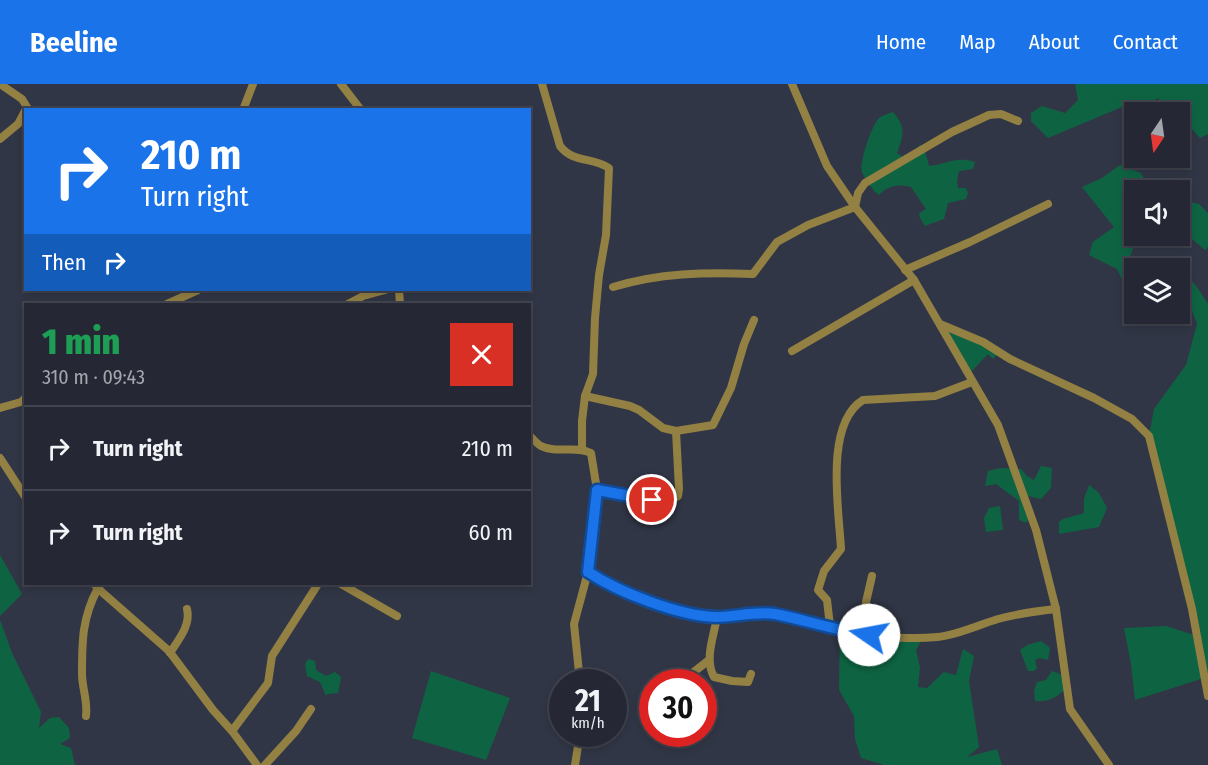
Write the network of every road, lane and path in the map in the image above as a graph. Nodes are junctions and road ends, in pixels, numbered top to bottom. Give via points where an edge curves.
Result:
1 (0, 84) edge
2 (253, 84) edge
3 (340, 84) edge
4 (542, 84) edge
5 (796, 85) edge
6 (26, 108) edge
7 (244, 108) edge
8 (359, 108) edge
9 (24, 113) edge
10 (1018, 121) dead end
11 (0, 139) edge
12 (1048, 204) dead end
13 (855, 207) junction
14 (905, 270) junction
15 (914, 280) junction
16 (613, 287) dead end
17 (196, 291) edge
18 (381, 291) edge
19 (169, 303) edge
20 (350, 303) edge
21 (754, 320) dead end
22 (939, 323) junction
23 (792, 351) dead end
24 (972, 382) junction
25 (585, 396) junction
26 (24, 399) edge
27 (0, 408) edge
28 (676, 432) junction
29 (531, 437) edge
30 (582, 449) junction
31 (0, 458) edge
32 (597, 490) junction
33 (24, 495) edge
34 (588, 572) junction
35 (872, 576) dead end
36 (317, 585) edge
37 (343, 585) edge
38 (96, 586) edge
39 (187, 609) dead end
40 (1056, 609) junction
41 (397, 616) dead end
42 (717, 617) junction
43 (830, 626) junction
44 (869, 635) junction
45 (170, 653) junction
46 (709, 660) junction
47 (579, 669) edge
48 (698, 669) edge
49 (752, 674) dead end
50 (1208, 696) edge
51 (311, 709) dead end
52 (86, 716) dead end
53 (232, 731) junction
54 (577, 747) edge
55 (256, 765) edge
56 (265, 765) edge
57 (575, 765) edge
58 (1109, 765) edge

1 - 6 street via 22,99
2 - 7 street
3 - 8 street
4 - 25 street via 560,146 572,157 609,168 593,374
5 - 13 street via 827,166
9 - 11 street via 18,124
10 - 13 street via 1001,114 989,115 952,132 865,183
12 - 14 street
13 - 14 street
13 - 16 street via 777,242 753,274 687,273 643,278
14 - 15 street
15 - 22 street
15 - 23 street
17 - 19 street
18 - 20 street
21 - 28 street via 731,388 713,425
22 - 24 street
22 - 50 street via 1123,414 1149,436 1192,609
24 - 40 street via 998,425 1013,465 1036,530
24 - 43 street via 935,396 863,400 848,414 836,470 841,549 818,588 827,600
25 - 28 street via 630,406
25 - 30 street
26 - 27 street
28 - 32 street via 679,489 674,499 652,500
29 - 30 street via 541,446 553,449
30 - 32 street via 591,453
31 - 33 street
32 - 34 street
34 - 42 street via 605,583 662,605
34 - 47 street via 574,624
35 - 44 street via 866,602
36 - 53 street via 272,656 268,683
37 - 41 street
38 - 45 street
38 - 52 street via 82,636
39 - 45 street via 186,626
40 - 44 street via 999,619 947,636
40 - 58 street via 1071,710
42 - 43 street via 774,614
42 - 46 street
43 - 44 street
45 - 53 street
46 - 48 street
46 - 49 street via 714,677 748,682
51 - 56 street
53 - 55 street
54 - 57 street

